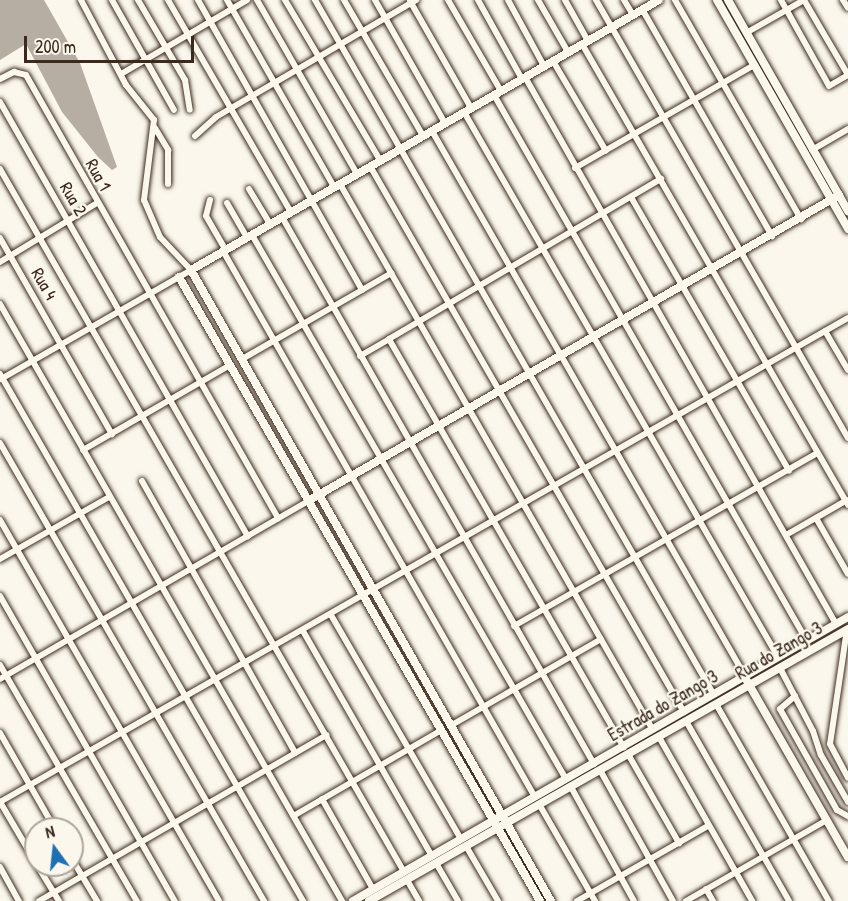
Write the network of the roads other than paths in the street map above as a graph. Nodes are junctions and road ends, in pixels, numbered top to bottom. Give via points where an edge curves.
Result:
1 (81, 0) edge
2 (112, 0) edge
3 (138, 0) edge
4 (168, 0) edge
5 (198, 0) edge
6 (227, 0) edge
7 (247, 0) edge
8 (257, 0) edge
9 (285, 0) edge
10 (315, 0) edge
11 (344, 0) edge
12 (375, 0) edge
13 (448, 0) edge
14 (478, 0) edge
15 (508, 0) edge
16 (538, 0) edge
17 (565, 0) edge
18 (596, 0) edge
19 (624, 0) edge
20 (657, 0) edge
21 (675, 0) edge
22 (717, 0) edge
23 (728, 0) edge
24 (781, 0) edge
25 (843, 0) edge
26 (412, 1) edge
27 (848, 8) edge
28 (232, 9) junction
29 (642, 9) junction
30 (786, 10) junction
31 (633, 15) junction
32 (385, 18) junction
33 (211, 22) junction
34 (613, 29) junction
35 (362, 32) junction
36 (746, 33) junction
37 (188, 35) junction
38 (585, 42) junction
39 (340, 45) junction
40 (165, 47) junction
41 (568, 52) junction
42 (320, 57) junction
43 (144, 60) junction
44 (553, 61) junction
45 (754, 65) junction
46 (544, 66) junction
47 (297, 70) junction
48 (121, 74) junction
49 (848, 75) edge
50 (524, 78) junction
51 (0, 79) edge
52 (723, 83) junction
53 (274, 84) junction
54 (498, 93) junction
55 (251, 97) junction
56 (693, 100) junction
57 (0, 102) edge
58 (231, 109) junction
59 (174, 110) dead end
60 (189, 110) dead end
61 (468, 110) junction
62 (664, 116) junction
63 (445, 123) junction
64 (155, 128) junction
65 (848, 129) edge
66 (432, 131) junction
67 (634, 134) junction
68 (195, 136) dead end
69 (423, 136) junction
70 (400, 149) junction
71 (812, 150) junction
72 (606, 151) junction
73 (380, 160) junction
74 (370, 166) junction
75 (575, 168) junction
76 (0, 169) edge
77 (357, 174) junction
78 (661, 180) junction
79 (168, 184) dead end
80 (337, 185) junction
81 (249, 189) dead end
82 (631, 197) junction
83 (835, 198) junction
84 (313, 199) junction
85 (210, 200) dead end
86 (97, 203) junction
87 (227, 203) dead end
88 (848, 211) edge
89 (291, 212) junction
90 (601, 214) junction
91 (282, 217) junction
92 (801, 219) junction
93 (68, 221) junction
94 (270, 224) junction
95 (848, 229) edge
96 (572, 231) junction
97 (250, 236) junction
98 (772, 236) junction
99 (0, 238) edge
100 (39, 238) junction
101 (543, 248) junction
102 (224, 251) junction
103 (741, 252) junction
104 (10, 255) junction
105 (0, 261) edge
106 (510, 268) junction
107 (711, 269) junction
108 (191, 270) junction
109 (392, 273) junction
110 (179, 277) junction
111 (682, 286) junction
112 (478, 287) junction
113 (362, 290) junction
114 (150, 293) junction
115 (448, 303) junction
116 (651, 303) junction
117 (0, 304) edge
118 (332, 307) junction
119 (120, 311) junction
120 (848, 318) edge
121 (418, 320) junction
122 (622, 320) junction
123 (303, 324) junction
124 (90, 327) junction
125 (825, 331) junction
126 (593, 337) junction
127 (389, 339) junction
128 (274, 341) junction
129 (62, 345) junction
130 (795, 348) junction
131 (360, 356) junction
132 (560, 356) junction
133 (242, 360) junction
134 (32, 361) junction
135 (230, 365) junction
136 (765, 365) junction
137 (848, 370) edge
138 (527, 375) junction
139 (1, 377) edge
140 (737, 381) junction
141 (200, 382) junction
142 (498, 392) junction
143 (708, 398) junction
144 (171, 399) junction
145 (469, 408) junction
146 (677, 416) junction
147 (141, 417) junction
148 (438, 426) junction
149 (650, 433) junction
150 (112, 434) junction
151 (848, 438) edge
152 (410, 442) junction
153 (0, 443) edge
154 (83, 450) junction
155 (615, 453) junction
156 (818, 453) junction
157 (380, 460) junction
158 (584, 470) junction
159 (789, 471) junction
160 (351, 476) junction
161 (142, 481) dead end
162 (552, 488) junction
163 (759, 488) junction
164 (320, 494) junction
165 (109, 497) junction
166 (308, 501) junction
167 (847, 502) edge
168 (730, 504) junction
169 (523, 505) junction
170 (81, 515) junction
171 (278, 518) junction
172 (816, 518) junction
173 (0, 520) edge
174 (494, 521) junction
175 (701, 521) junction
176 (50, 532) junction
177 (786, 535) junction
178 (248, 536) junction
179 (465, 537) junction
180 (666, 540) junction
181 (17, 549) junction
182 (219, 552) junction
183 (435, 555) junction
184 (0, 559) edge
185 (634, 559) junction
186 (190, 568) junction
187 (405, 572) junction
188 (848, 574) edge
189 (604, 576) junction
190 (160, 586) junction
191 (374, 590) junction
192 (575, 593) junction
193 (364, 595) junction
194 (0, 596) edge
195 (132, 602) junction
196 (546, 608) junction
197 (331, 615) junction
198 (848, 617) edge
199 (101, 620) junction
200 (836, 624) junction
201 (514, 626) junction
202 (848, 629) edge
203 (303, 631) junction
204 (601, 639) junction
205 (68, 640) junction
206 (807, 641) junction
207 (273, 647) junction
208 (572, 656) junction
209 (778, 657) junction
210 (36, 658) junction
211 (245, 663) junction
212 (0, 665) edge
213 (780, 668) junction
214 (542, 673) junction
215 (745, 676) junction
216 (3, 677) edge
217 (215, 681) junction
218 (750, 685) junction
219 (514, 689) junction
220 (714, 695) junction
221 (795, 696) junction
222 (186, 698) junction
223 (716, 704) junction
224 (484, 707) junction
225 (684, 712) junction
226 (156, 714) junction
227 (686, 722) junction
228 (450, 726) junction
229 (653, 730) junction
230 (440, 731) junction
231 (124, 732) junction
232 (0, 733) edge
233 (326, 735) junction
234 (659, 737) junction
235 (410, 749) junction
236 (626, 751) junction
237 (90, 752) junction
238 (295, 753) junction
239 (381, 766) junction
240 (597, 767) junction
241 (60, 768) junction
242 (267, 769) junction
243 (848, 778) edge
244 (352, 783) junction
245 (568, 783) junction
246 (29, 784) junction
247 (238, 786) junction
248 (322, 799) junction
249 (537, 801) junction
250 (848, 802) edge
251 (208, 803) junction
252 (295, 815) junction
253 (848, 815) edge
254 (48, 817) edge
255 (504, 819) junction
256 (827, 820) junction
257 (174, 822) junction
258 (495, 825) junction
259 (708, 826) junction
260 (793, 839) junction
261 (24, 842) edge
262 (141, 842) junction
263 (464, 842) junction
264 (679, 843) junction
265 (763, 856) junction
266 (848, 857) edge
267 (112, 858) junction
268 (650, 859) junction
269 (434, 860) junction
270 (0, 867) edge
271 (735, 872) junction
272 (84, 875) edge
273 (406, 876) junction
274 (45, 877) edge
275 (80, 877) edge
276 (83, 877) edge
277 (620, 877) junction
278 (706, 889) junction
279 (54, 892) junction
280 (590, 893) junction
281 (378, 895) edge
282 (19, 901) edge
283 (39, 901) edge
284 (58, 901) edge
285 (97, 901) edge
286 (137, 901) edge
287 (175, 901) edge
288 (219, 901) edge
289 (264, 901) edge
290 (303, 901) edge
291 (342, 901) edge
292 (353, 901) edge
293 (369, 901) edge
294 (419, 901) edge
295 (458, 901) edge
296 (498, 901) edge
297 (540, 901) edge
298 (551, 901) edge
299 (577, 901) edge
300 (595, 901) edge
301 (633, 901) edge
302 (673, 901) edge
303 (686, 901) edge
304 (712, 901) edge
305 (752, 901) edge
306 (789, 901) edge
307 (829, 901) edge

1 - 48 street
2 - 43 street
3 - 40 street
4 - 37 street
5 - 33 street
6 - 28 street
7 - 28 street
8 - 47 street
9 - 42 street
10 - 39 street
11 - 35 street
12 - 32 street
13 - 54 street
14 - 50 street
15 - 46 street
16 - 41 street
17 - 38 street
18 - 34 street
19 - 31 street
20 - 29 street
21 - 52 street
22 - 45 street
23 - 36 street
24 - 30 street
25 - 27 street
26 - 32 street
26 - 61 street
28 - 33 street
28 - 53 street
29 - 31 street
29 - 56 street
30 - 36 street
30 - 49 street via 804,0
30 - 49 street via 829,86
31 - 34 street
32 - 35 street
32 - 63 street
33 - 37 street
33 - 55 street
34 - 38 street
34 - 62 street
35 - 39 street
35 - 69 street
36 - 71 street
37 - 40 street
37 - 58 street
38 - 41 street
38 - 67 street
39 - 42 street
39 - 70 street
40 - 43 street
40 - 60 street via 185,80
41 - 44 street
42 - 47 street
42 - 73 street
43 - 48 street
43 - 59 street
44 - 46 street
44 - 72 street
45 - 52 street
45 - 83 street
46 - 50 street
47 - 53 street
47 - 77 street
48 - 64 street via 154,120
50 - 54 street
50 - 75 street
51 - 86 street, Rua 1 via 20,72
52 - 56 street
52 - 92 street
53 - 55 street
53 - 80 street
54 - 61 street
54 - 96 street
55 - 58 street
55 - 84 street
56 - 62 street
56 - 98 street
57 - 93 street, Rua 2
58 - 68 street
58 - 89 street
61 - 63 street
61 - 101 street
62 - 67 street
62 - 103 street
63 - 66 street
64 - 79 street via 168,150
64 - 108 street via 144,200 160,237
65 - 71 street
66 - 69 street
66 - 106 street
67 - 72 street
67 - 78 street
69 - 70 street
70 - 73 street
70 - 112 street
71 - 83 street
72 - 75 street
73 - 74 street
74 - 77 street
74 - 115 street
75 - 90 street
76 - 100 street
77 - 80 street
78 - 82 street
78 - 107 street
80 - 84 street
80 - 109 street
81 - 94 street
82 - 90 street
82 - 111 street
83 - 88 street
83 - 92 street
83 - 95 street
84 - 89 street
84 - 113 street
85 - 102 street via 206,216
86 - 93 street
86 - 114 street, Rua 1
87 - 97 street
89 - 91 street
90 - 96 street
90 - 116 street
91 - 94 street
91 - 118 street
92 - 98 street
93 - 100 street
93 - 119 street, Rua 2
94 - 97 street
96 - 101 street
96 - 122 street
97 - 102 street
97 - 123 street
98 - 103 street
99 - 104 street, Rua 4
100 - 104 street
100 - 124 street
101 - 106 street
101 - 126 street
102 - 108 street
102 - 128 street
103 - 107 street
103 - 130 street
104 - 105 street
104 - 129 street, Rua 4
106 - 112 street
106 - 132 street
107 - 111 street
107 - 136 street
108 - 110 street
108 - 133 street
109 - 113 street
109 - 121 street
110 - 114 street
110 - 135 street
111 - 116 street
111 - 140 street
112 - 115 street
112 - 138 street
113 - 118 street
114 - 119 street
114 - 141 street, Rua 1
115 - 121 street
115 - 142 street
116 - 122 street
116 - 143 street
117 - 134 street
118 - 123 street
118 - 131 street
119 - 124 street
119 - 144 street, Rua 2
120 - 125 street
121 - 127 street
121 - 145 street
122 - 126 street
122 - 146 street
123 - 128 street
123 - 157 street
124 - 129 street
124 - 147 street
125 - 130 street
125 - 137 street
126 - 132 street
126 - 149 street
127 - 131 street
127 - 148 street
128 - 133 street
128 - 160 street
129 - 134 street
129 - 150 street, Rua 4
130 - 136 street
130 - 151 street
131 - 152 street
132 - 138 street
132 - 155 street
133 - 164 street
134 - 139 street
134 - 154 street
135 - 141 street
135 - 166 street
136 - 140 street
136 - 156 street
138 - 142 street
138 - 158 street
139 - 170 street
140 - 143 street
140 - 159 street
141 - 144 street
141 - 171 street, Rua 1
142 - 145 street
142 - 162 street
143 - 146 street
143 - 163 street
144 - 147 street
144 - 178 street, Rua 2
145 - 148 street
145 - 169 street
146 - 149 street
146 - 168 street
147 - 150 street
147 - 182 street
148 - 152 street
148 - 174 street
149 - 155 street
149 - 175 street
150 - 154 street
152 - 157 street
152 - 179 street
153 - 176 street
154 - 165 street
155 - 158 street
155 - 180 street
156 - 159 street
156 - 167 street
157 - 160 street
157 - 183 street
158 - 162 street
158 - 185 street
159 - 163 street
160 - 164 street
160 - 187 street
161 - 186 street
162 - 169 street
162 - 189 street
163 - 168 street
163 - 177 street
164 - 166 street
164 - 191 street
165 - 170 street
165 - 190 street
166 - 171 street
166 - 193 street
167 - 172 street
168 - 175 street
168 - 206 street
169 - 174 street
169 - 192 street
170 - 176 street
170 - 195 street
171 - 178 street
172 - 177 street
172 - 188 street
173 - 181 street
174 - 179 street
174 - 196 street
175 - 180 street
175 - 209 street
176 - 181 street
176 - 199 street
177 - 200 street
178 - 182 street
179 - 183 street
179 - 201 street
180 - 185 street
180 - 215 street
181 - 184 street
181 - 205 street
182 - 186 street
182 - 207 street
183 - 187 street
183 - 219 street
185 - 189 street
185 - 220 street
186 - 190 street
186 - 211 street
187 - 191 street
187 - 224 street
189 - 192 street
189 - 225 street
190 - 195 street
190 - 217 street
191 - 193 street
191 - 228 street
192 - 196 street
192 - 204 street
193 - 197 street
193 - 230 street
194 - 210 street
195 - 199 street
195 - 222 street
196 - 201 street
196 - 208 street
197 - 203 street
197 - 235 street
198 - 200 street, Estrada do Zango 3
199 - 205 street
199 - 226 street
200 - 206 street, Estrada do Zango 3
201 - 214 street
202 - 213 street, Rua do Zango 3
202 - 243 street via 830,744
203 - 207 street
203 - 239 street
204 - 208 street
204 - 229 street
205 - 210 street
205 - 231 street
206 - 209 street, Estrada do Zango 3
207 - 211 street
207 - 233 street
208 - 214 street
208 - 236 street
209 - 215 street, Estrada do Zango 3
210 - 216 street
210 - 237 street
211 - 217 street
211 - 238 street
212 - 216 street
213 - 218 street, Rua do Zango 3
213 - 221 street
214 - 219 street
214 - 240 street
215 - 218 street
215 - 220 street, Estrada do Zango 3
216 - 241 street
217 - 222 street
217 - 242 street
218 - 223 street, Rua do Zango 3
218 - 256 street
219 - 224 street
219 - 245 street
220 - 225 street, Estrada do Zango 3
221 - 250 street via 821,755
221 - 253 street via 780,709 837,810
222 - 226 street
222 - 247 street
223 - 227 street, Rua do Zango 3
223 - 260 street
224 - 228 street
224 - 249 street
225 - 229 street, Estrada do Zango 3
226 - 231 street
226 - 251 street
227 - 234 street, Rua do Zango 3
227 - 265 street
228 - 255 street
229 - 236 street, Estrada do Zango 3
230 - 235 street
230 - 258 street
231 - 237 street
231 - 257 street
232 - 246 street
233 - 238 street
233 - 244 street
234 - 236 street, Rua do Zango 3
234 - 259 street
235 - 239 street
235 - 263 street
236 - 240 street, Rua do Zango 3
236 - 264 street
237 - 241 street
237 - 262 street
238 - 242 street
239 - 244 street
239 - 269 street
240 - 245 street, Rua do Zango 3
240 - 268 street
241 - 246 street
241 - 267 street
242 - 247 street
242 - 252 street
244 - 248 street
244 - 273 street
245 - 249 street
245 - 277 street
246 - 254 street
246 - 261 street via 0,802
247 - 251 street
247 - 290 street
248 - 252 street
248 - 281 street
249 - 255 street
249 - 280 street
251 - 257 street
251 - 289 street
252 - 291 street
255 - 258 street
255 - 298 street
256 - 260 street
256 - 266 street
257 - 262 street
257 - 288 street
258 - 263 street
258 - 297 street
259 - 264 street
259 - 271 street
260 - 265 street
260 - 307 street
262 - 267 street
262 - 287 street
263 - 269 street
263 - 296 street
264 - 268 street
265 - 271 street
265 - 306 street
267 - 272 street
267 - 286 street
268 - 277 street
268 - 302 street
269 - 273 street
269 - 295 street
270 - 282 street
271 - 278 street
271 - 305 street
273 - 281 street
273 - 294 street
274 - 279 street
275 - 279 street
276 - 285 street
277 - 280 street
277 - 301 street
278 - 303 street
278 - 304 street
279 - 283 street
279 - 284 street
280 - 299 street
280 - 300 street
281 - 292 street
281 - 293 street

